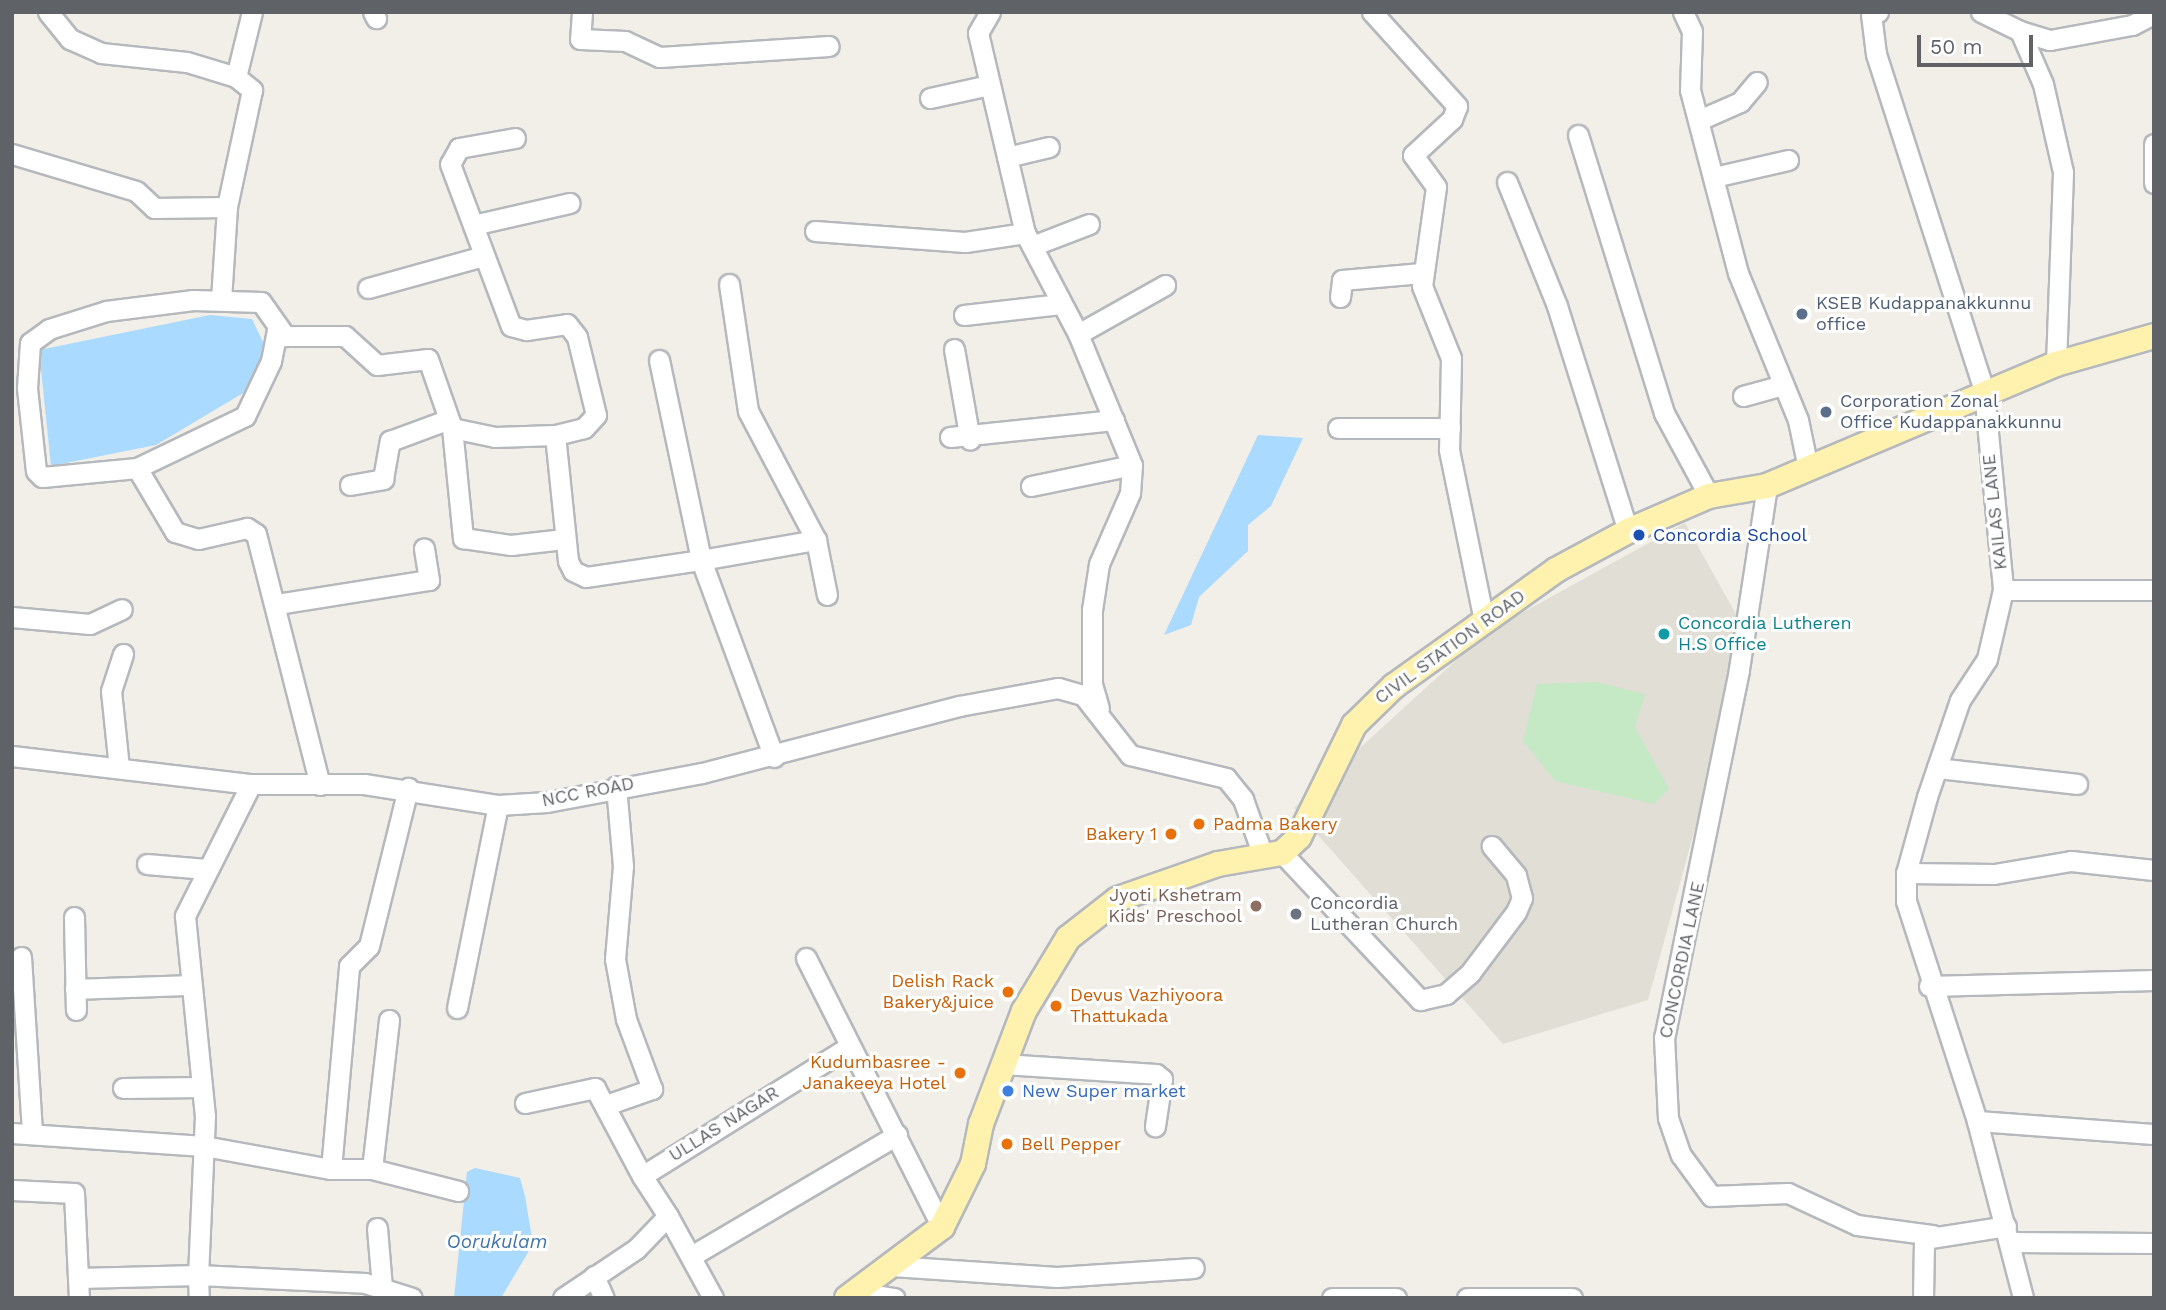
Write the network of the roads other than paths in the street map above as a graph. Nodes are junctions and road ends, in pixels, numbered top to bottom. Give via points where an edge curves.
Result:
1 (48, 12) edge
2 (252, 12) edge
3 (582, 12) edge
4 (990, 12) edge
5 (1683, 12) edge
6 (1878, 12) edge
7 (1981, 12) edge
8 (2007, 12) edge
9 (1382, 14) edge
10 (2154, 14) edge
11 (2020, 31) junction
12 (829, 46) dead end
13 (236, 76) junction
14 (1757, 82) dead end
15 (989, 85) junction
16 (930, 98) dead end
17 (1699, 120) junction
18 (1578, 135) dead end
19 (515, 138) dead end
20 (2154, 144) edge
21 (1049, 147) dead end
22 (12, 154) edge
23 (1007, 157) junction
24 (1788, 160) dead end
25 (1714, 177) junction
26 (1507, 181) dead end
27 (2154, 183) edge
28 (570, 203) dead end
29 (228, 207) junction
30 (1089, 224) dead end
31 (474, 225) junction
32 (815, 231) dead end
33 (1029, 239) junction
34 (483, 256) junction
35 (1422, 273) junction
36 (729, 284) dead end
37 (1165, 285) dead end
38 (368, 288) dead end
39 (1340, 297) dead end
40 (221, 299) junction
41 (1060, 304) junction
42 (964, 315) dead end
43 (277, 329) junction
44 (1078, 334) junction
45 (2154, 336) edge
46 (954, 349) dead end
47 (659, 359) dead end
48 (2056, 364) junction
49 (1783, 385) junction
50 (1984, 391) junction
51 (1743, 396) dead end
52 (1114, 420) junction
53 (448, 424) junction
54 (1338, 428) dead end
55 (1450, 428) junction
56 (555, 435) junction
57 (950, 437) dead end
58 (970, 440) junction
59 (1132, 466) junction
60 (137, 468) junction
61 (1808, 468) junction
62 (350, 485) dead end
63 (1031, 486) dead end
64 (1767, 486) junction
65 (1709, 496) junction
66 (1628, 531) junction
67 (564, 539) junction
68 (816, 540) junction
69 (424, 548) dead end
70 (701, 560) junction
71 (2003, 590) junction
72 (2154, 590) edge
73 (827, 595) dead end
74 (277, 604) junction
75 (122, 608) dead end
76 (12, 617) edge
77 (1484, 620) junction
78 (123, 654) dead end
79 (1102, 719) junction
80 (12, 756) edge
81 (774, 757) junction
82 (119, 768) junction
83 (1937, 768) junction
84 (251, 784) junction
85 (2077, 784) dead end
86 (320, 785) junction
87 (616, 786) junction
88 (408, 788) junction
89 (498, 805) junction
90 (1492, 846) dead end
91 (1272, 853) junction
92 (147, 864) dead end
93 (205, 869) junction
94 (2154, 870) edge
95 (1906, 873) junction
96 (74, 917) dead end
97 (20, 957) dead end
98 (806, 958) dead end
99 (2154, 980) edge
100 (191, 985) junction
101 (1929, 986) junction
102 (75, 989) junction
103 (457, 1008) dead end
104 (76, 1010) dead end
105 (390, 1020) dead end
106 (847, 1048) junction
107 (1003, 1064) junction
108 (123, 1087) dead end
109 (202, 1087) junction
110 (525, 1102) dead end
111 (606, 1105) junction
112 (1977, 1121) junction
113 (1155, 1126) dead end
114 (22, 1133) edge
115 (2154, 1134) edge
116 (897, 1135) junction
117 (204, 1146) junction
118 (331, 1169) junction
119 (372, 1169) junction
120 (642, 1175) junction
121 (12, 1190) edge
122 (458, 1191) dead end
123 (668, 1216) junction
124 (942, 1227) junction
125 (377, 1228) dead end
126 (2008, 1234) junction
127 (1933, 1235) junction
128 (2154, 1243) edge
129 (693, 1255) junction
130 (892, 1266) junction
131 (1194, 1268) dead end
132 (198, 1275) junction
133 (594, 1276) junction
134 (79, 1288) edge
135 (382, 1288) junction
136 (852, 1295) edge
137 (198, 1298) edge
138 (412, 1298) edge
139 (563, 1298) edge
140 (604, 1298) edge
141 (713, 1298) edge
142 (895, 1298) edge
143 (1332, 1298) edge
144 (1396, 1298) edge
145 (1467, 1298) edge
146 (1572, 1298) edge
147 (1923, 1298) edge
148 (2023, 1298) edge

1 - 13 street via 70,38 101,53 187,62
2 - 13 street
3 - 12 street via 580,39 625,41 660,57
4 - 15 street via 978,33
5 - 17 street via 1692,31 1690,90
6 - 50 street, KAILAS LANE via 1871,14 1877,54
7 - 11 street
8 - 11 street
9 - 35 street via 1457,106 1452,119 1413,149 1436,187 1436,222
10 - 11 street via 2132,25 2050,40
11 - 48 street via 2043,84 2063,172
13 - 29 street via 254,99
14 - 17 street via 1740,102
15 - 16 street
15 - 23 street
17 - 25 street
18 - 65 street via 1664,413
19 - 31 street via 452,152 450,164
20 - 27 street
21 - 23 street
22 - 29 street via 136,191 154,208
23 - 33 street
24 - 25 street
25 - 49 street via 1738,273
26 - 66 street via 1557,306
28 - 31 street
29 - 40 street
30 - 33 street
31 - 34 street
32 - 33 street via 965,242
33 - 41 street
34 - 38 street
34 - 56 street via 511,326 526,330 567,324 577,337 596,415 584,428
35 - 39 street via 1342,281
35 - 55 street via 1451,358
36 - 68 street via 748,411
37 - 44 street
40 - 43 street via 261,302
40 - 60 street via 106,311 49,329 30,343 27,388 36,471 59,479
41 - 42 street
41 - 44 street
43 - 53 street via 285,336 345,336 377,365 428,359
43 - 60 street via 271,361 245,415
44 - 52 street
45 - 48 main road, CIVIL STATION ROAD
46 - 58 street
47 - 70 street
48 - 50 main road, CIVIL STATION ROAD
49 - 51 street
49 - 61 street
50 - 61 main road, CIVIL STATION ROAD
50 - 71 street, KAILAS LANE
52 - 58 street
52 - 59 street
53 - 56 street via 495,437
53 - 62 street via 390,441 383,479
53 - 67 street via 463,538 511,545
54 - 55 street
55 - 77 street via 1454,481
56 - 67 street
57 - 58 street
59 - 63 street
59 - 79 street via 1130,493 1099,564 1092,610 1092,684
60 - 74 street via 175,532 198,539 254,530
61 - 64 main road, CIVIL STATION ROAD
64 - 65 main road, CIVIL STATION ROAD
64 - 127 street, CONCORDIA LANE via 1737,683 1664,1037 1668,1118 1681,1155 1711,1196 1788,1193 1857,1225
65 - 66 main road, CIVIL STATION ROAD
66 - 77 main road, CIVIL STATION ROAD
67 - 70 street via 573,571 586,577
68 - 70 street
68 - 73 street
69 - 74 street via 429,580
70 - 81 street
71 - 72 street, KAILAS LANE
71 - 83 street via 1987,659 1961,700
74 - 86 street
75 - 76 street via 90,624
77 - 91 main road, CIVIL STATION ROAD via 1394,686 1354,725 1299,837
78 - 82 street via 111,691
79 - 81 street, NCC ROAD via 1072,690 983,700
79 - 91 street via 1130,755 1226,778 1243,799
80 - 82 street, NCC ROAD
81 - 87 street, NCC ROAD
82 - 84 street, NCC ROAD
83 - 85 street
83 - 95 street
84 - 86 street, NCC ROAD
84 - 93 street
86 - 88 street, NCC ROAD
87 - 89 street, NCC ROAD
87 - 111 street via 623,866 615,959 626,1019 652,1089
88 - 89 street, NCC ROAD
88 - 118 street via 369,946 349,966
89 - 103 street
90 - 91 street via 1516,875 1522,898 1516,912 1470,973 1446,994 1420,1000
91 - 107 main road via 1118,899 1093,914 1068,939 1031,1000
92 - 93 street
93 - 100 street via 185,916
94 - 95 street via 2071,861 1994,874
95 - 101 street via 1906,901
96 - 102 street
97 - 114 street
98 - 106 street
99 - 101 street
100 - 102 street
100 - 109 street
101 - 112 street
102 - 104 street
105 - 119 street
106 - 116 street
106 - 120 street, ULLAS NAGAR
107 - 113 street via 1156,1074 1162,1079
107 - 124 main road via 973,1164
108 - 109 street
109 - 117 street
110 - 111 street via 587,1085
111 - 120 street
112 - 115 street
112 - 126 street
114 - 117 street
116 - 124 street
116 - 129 street
117 - 118 street
117 - 132 street
118 - 119 street
119 - 122 street
120 - 123 street
121 - 134 street via 74,1193
123 - 129 street
123 - 133 street via 636,1249
124 - 130 main road
125 - 135 street
126 - 127 street
126 - 128 street
126 - 148 street
127 - 147 street via 1921,1248
129 - 141 street
130 - 131 street via 1057,1277
130 - 136 main road
132 - 134 street
132 - 135 street
132 - 137 street
133 - 139 street
133 - 140 street
135 - 138 street
136 - 142 street
143 - 144 street
145 - 146 street

